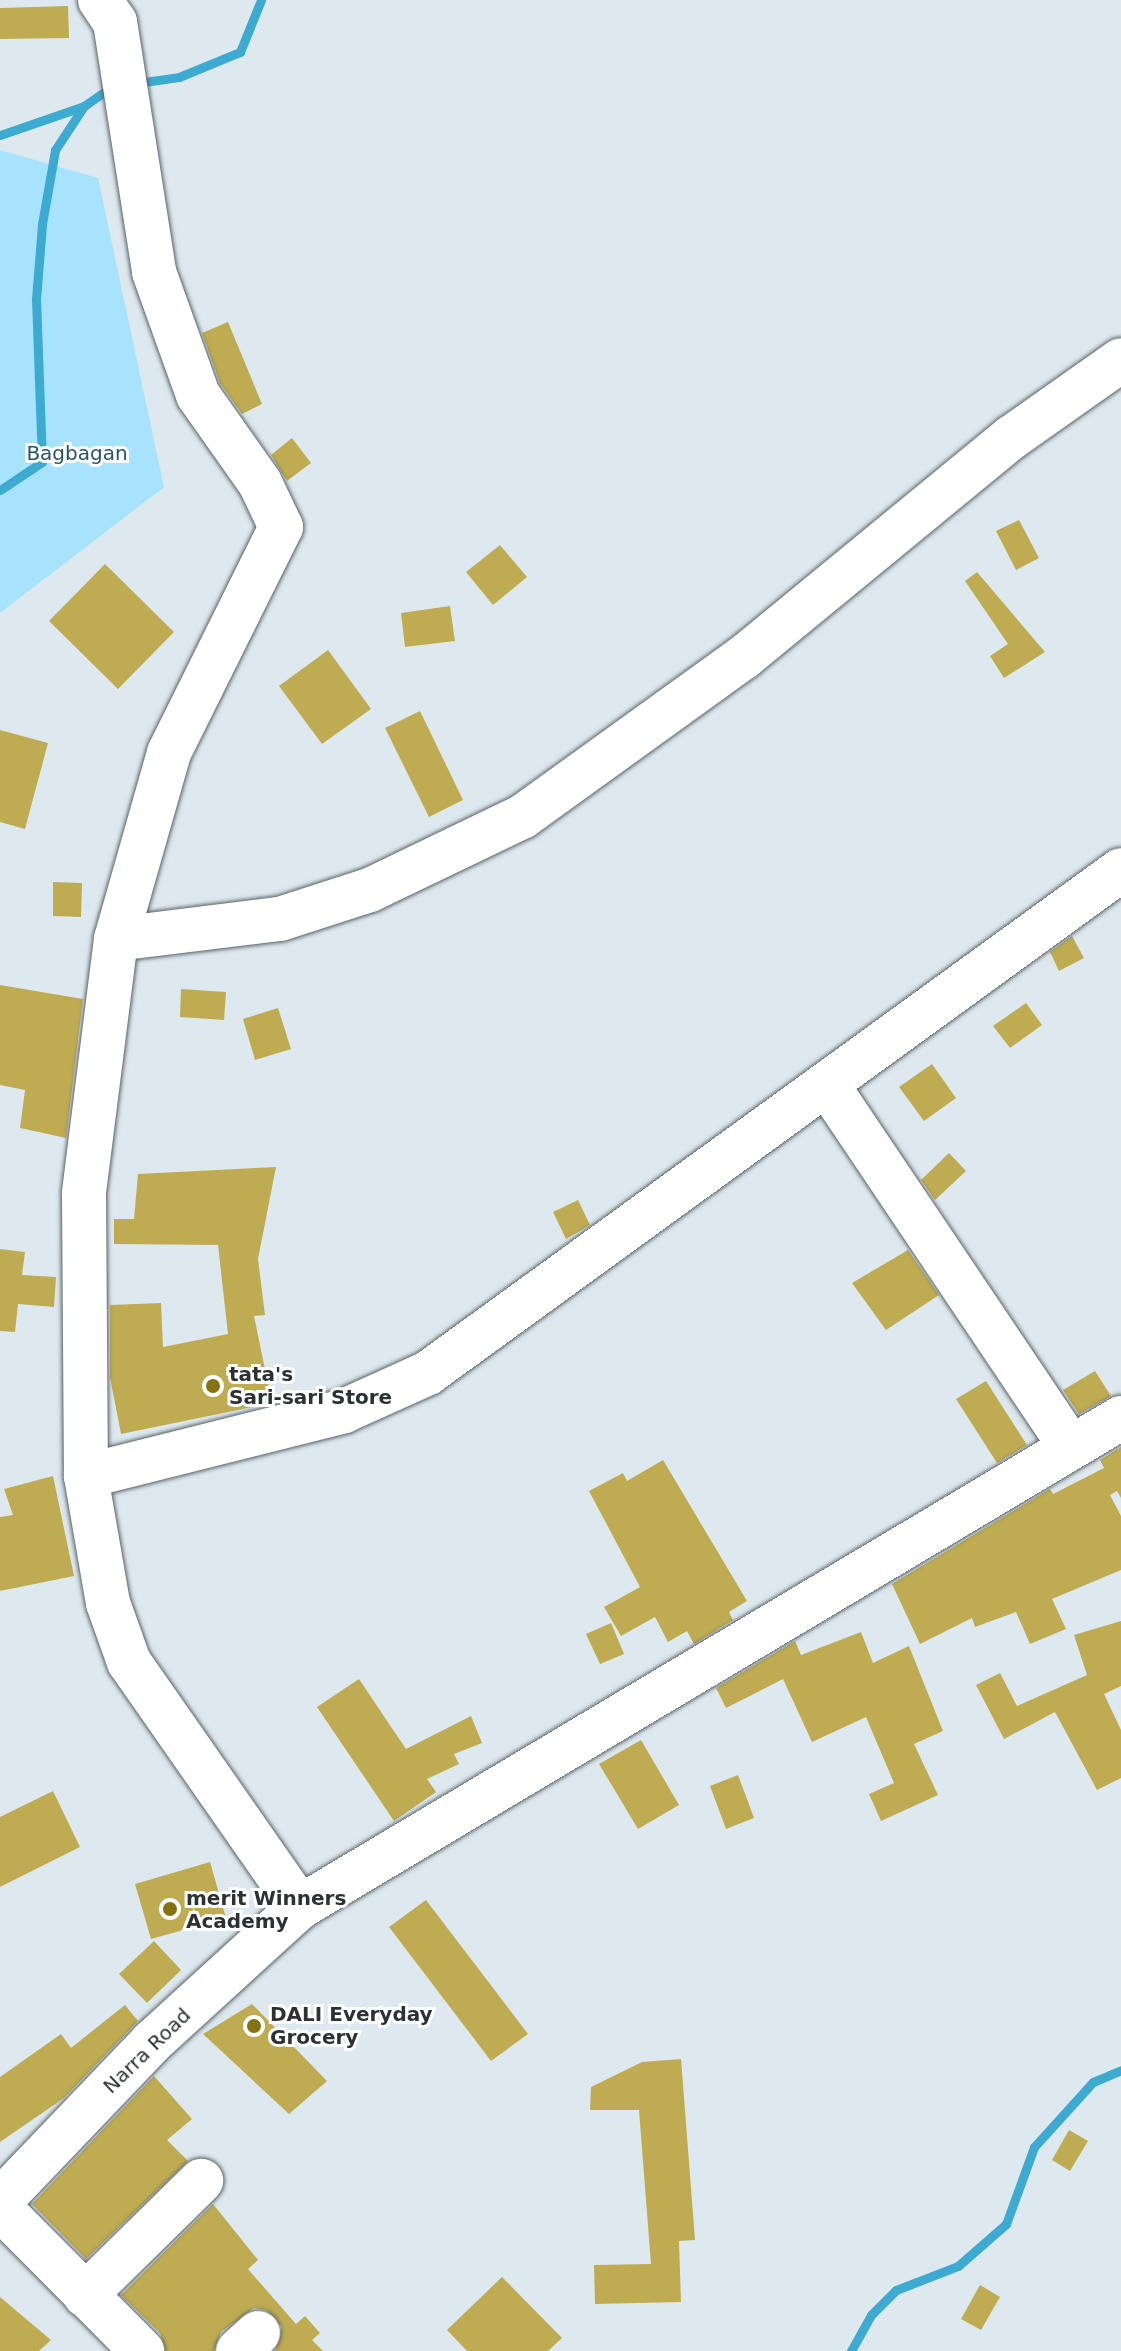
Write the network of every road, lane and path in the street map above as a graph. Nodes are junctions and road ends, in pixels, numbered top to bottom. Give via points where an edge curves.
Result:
1 (100, 0) edge
2 (1121, 360) edge
3 (1121, 870) edge
4 (116, 939) junction
5 (828, 1086) junction
6 (1121, 1418) edge
7 (1071, 1447) junction
8 (86, 1476) junction
9 (300, 1907) junction
10 (201, 2181) dead end
11 (0, 2201) edge
12 (0, 2208) edge
13 (85, 2295) junction
14 (142, 2351) edge

1 - 4 street via 115,22 154,272 198,395 260,483 281,527 169,753
2 - 4 street via 1012,437 744,657 522,817 370,890 280,919
3 - 5 street
4 - 8 street via 84,1194
5 - 7 street
5 - 8 street via 428,1373 344,1411
6 - 7 street, Narra Road
7 - 9 street, Narra Road
8 - 9 street via 108,1603 129,1662
9 - 11 street, Narra Road via 152,2042
10 - 13 street
12 - 13 street
13 - 14 street

